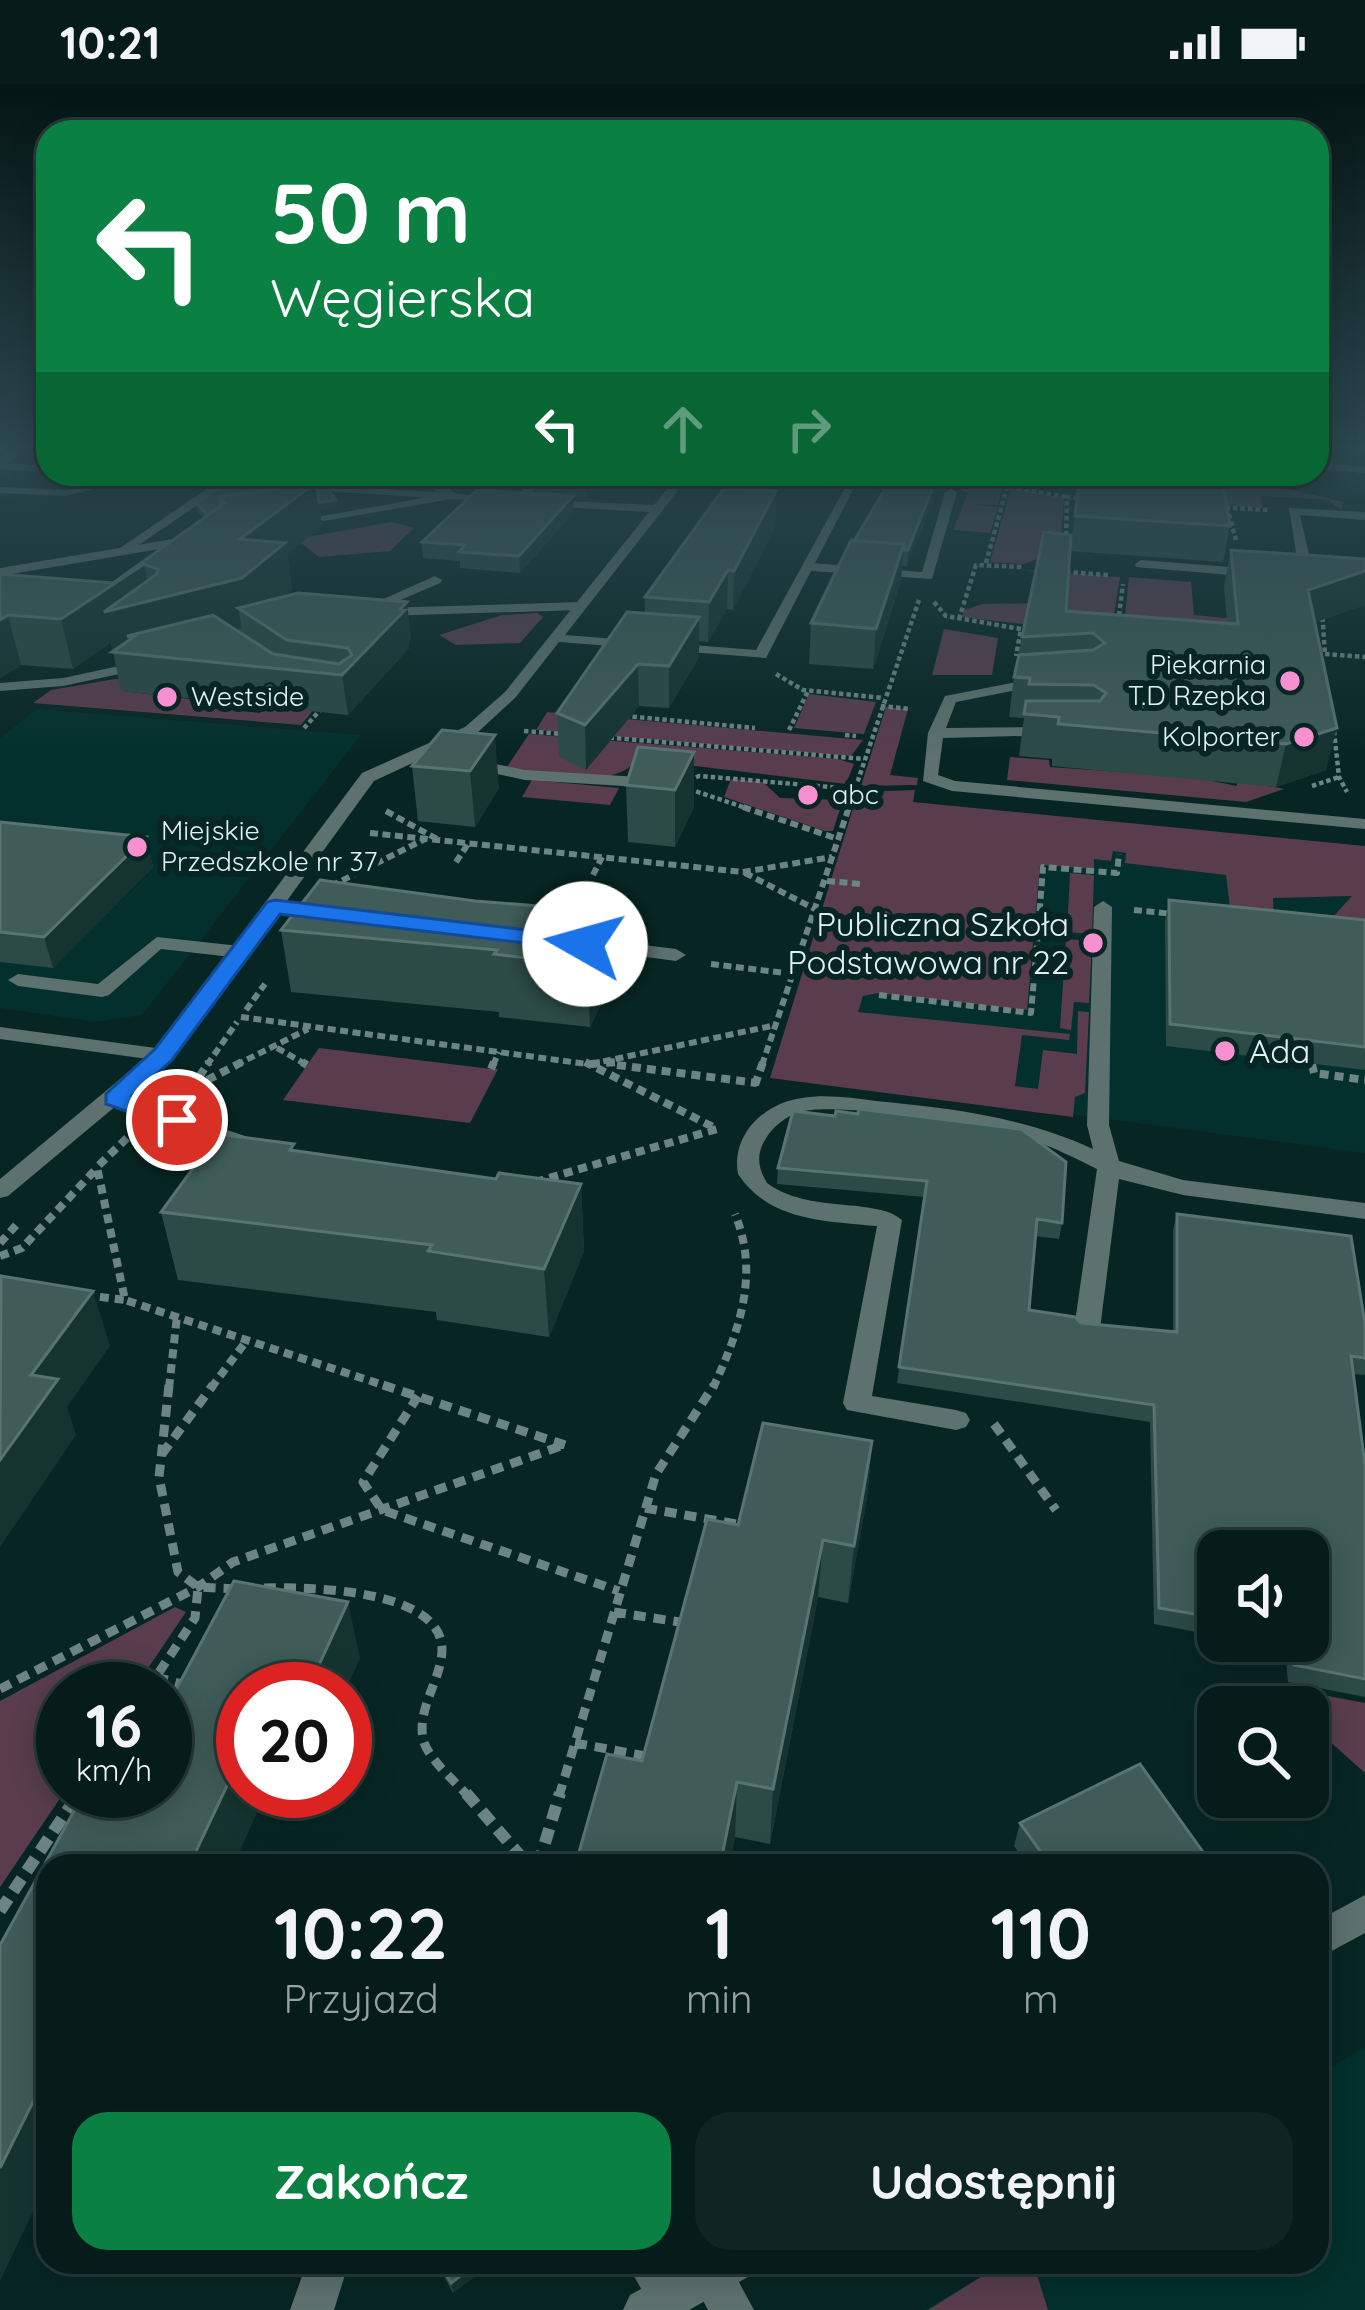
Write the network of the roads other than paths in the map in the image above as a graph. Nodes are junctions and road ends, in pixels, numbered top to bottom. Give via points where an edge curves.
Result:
1 (124, 551) edge
2 (625, 551) edge
3 (820, 551) edge
4 (934, 551) edge
5 (1298, 551) edge
6 (1141, 564) edge
7 (812, 567) junction
8 (0, 572) edge
9 (1277, 574) edge
10 (1327, 578) edge
11 (435, 580) dead end
12 (581, 606) junction
13 (556, 638) junction
14 (109, 654) edge
15 (158, 662) edge
16 (1066, 680) edge
17 (73, 681) junction
18 (0, 687) edge
19 (936, 733) junction
20 (1066, 733) edge
21 (422, 750) junction
22 (677, 785) edge
23 (1365, 824) edge
24 (1103, 907) road end
25 (562, 941) edge
26 (241, 952) junction
27 (676, 955) dead end
28 (18, 980) dead end
29 (0, 1033) edge
30 (164, 1054) junction
31 (115, 1099) junction
32 (282, 1156) edge
33 (1109, 1167) junction
34 (0, 1191) edge
35 (1365, 1211) edge
36 (1087, 1329) edge
37 (956, 1420) road end
38 (1365, 1913) edge
39 (1329, 1934) edge
40 (324, 2274) edge
41 (725, 2282) edge
42 (654, 2290) edge
43 (312, 2310) edge

1 - 8 street
2 - 12 street
3 - 7 street
4 - 7 street via 927,576
5 - 10 street via 1302,577
6 - 9 street
7 - 13 street via 761,655
11 - 12 street via 362,612
12 - 13 street
13 - 21 street via 471,730
14 - 17 street
15 - 17 street
16 - 19 street via 950,699
17 - 18 street
19 - 20 street
19 - 23 street via 929,777 952,786
21 - 22 street via 525,775
21 - 26 street via 368,777 284,908
24 - 33 street via 1098,1125
25 - 27 street
26 - 28 street via 157,943 102,991
26 - 30 street
29 - 30 street
30 - 31 street
31 - 32 street
31 - 34 street
33 - 35 street via 1156,1182
33 - 36 street
33 - 37 street via 1038,1134 808,1102 772,1114 754,1137 747,1163 757,1187 783,1203 890,1220 857,1403
38 - 39 street
40 - 43 street
41 - 42 street

